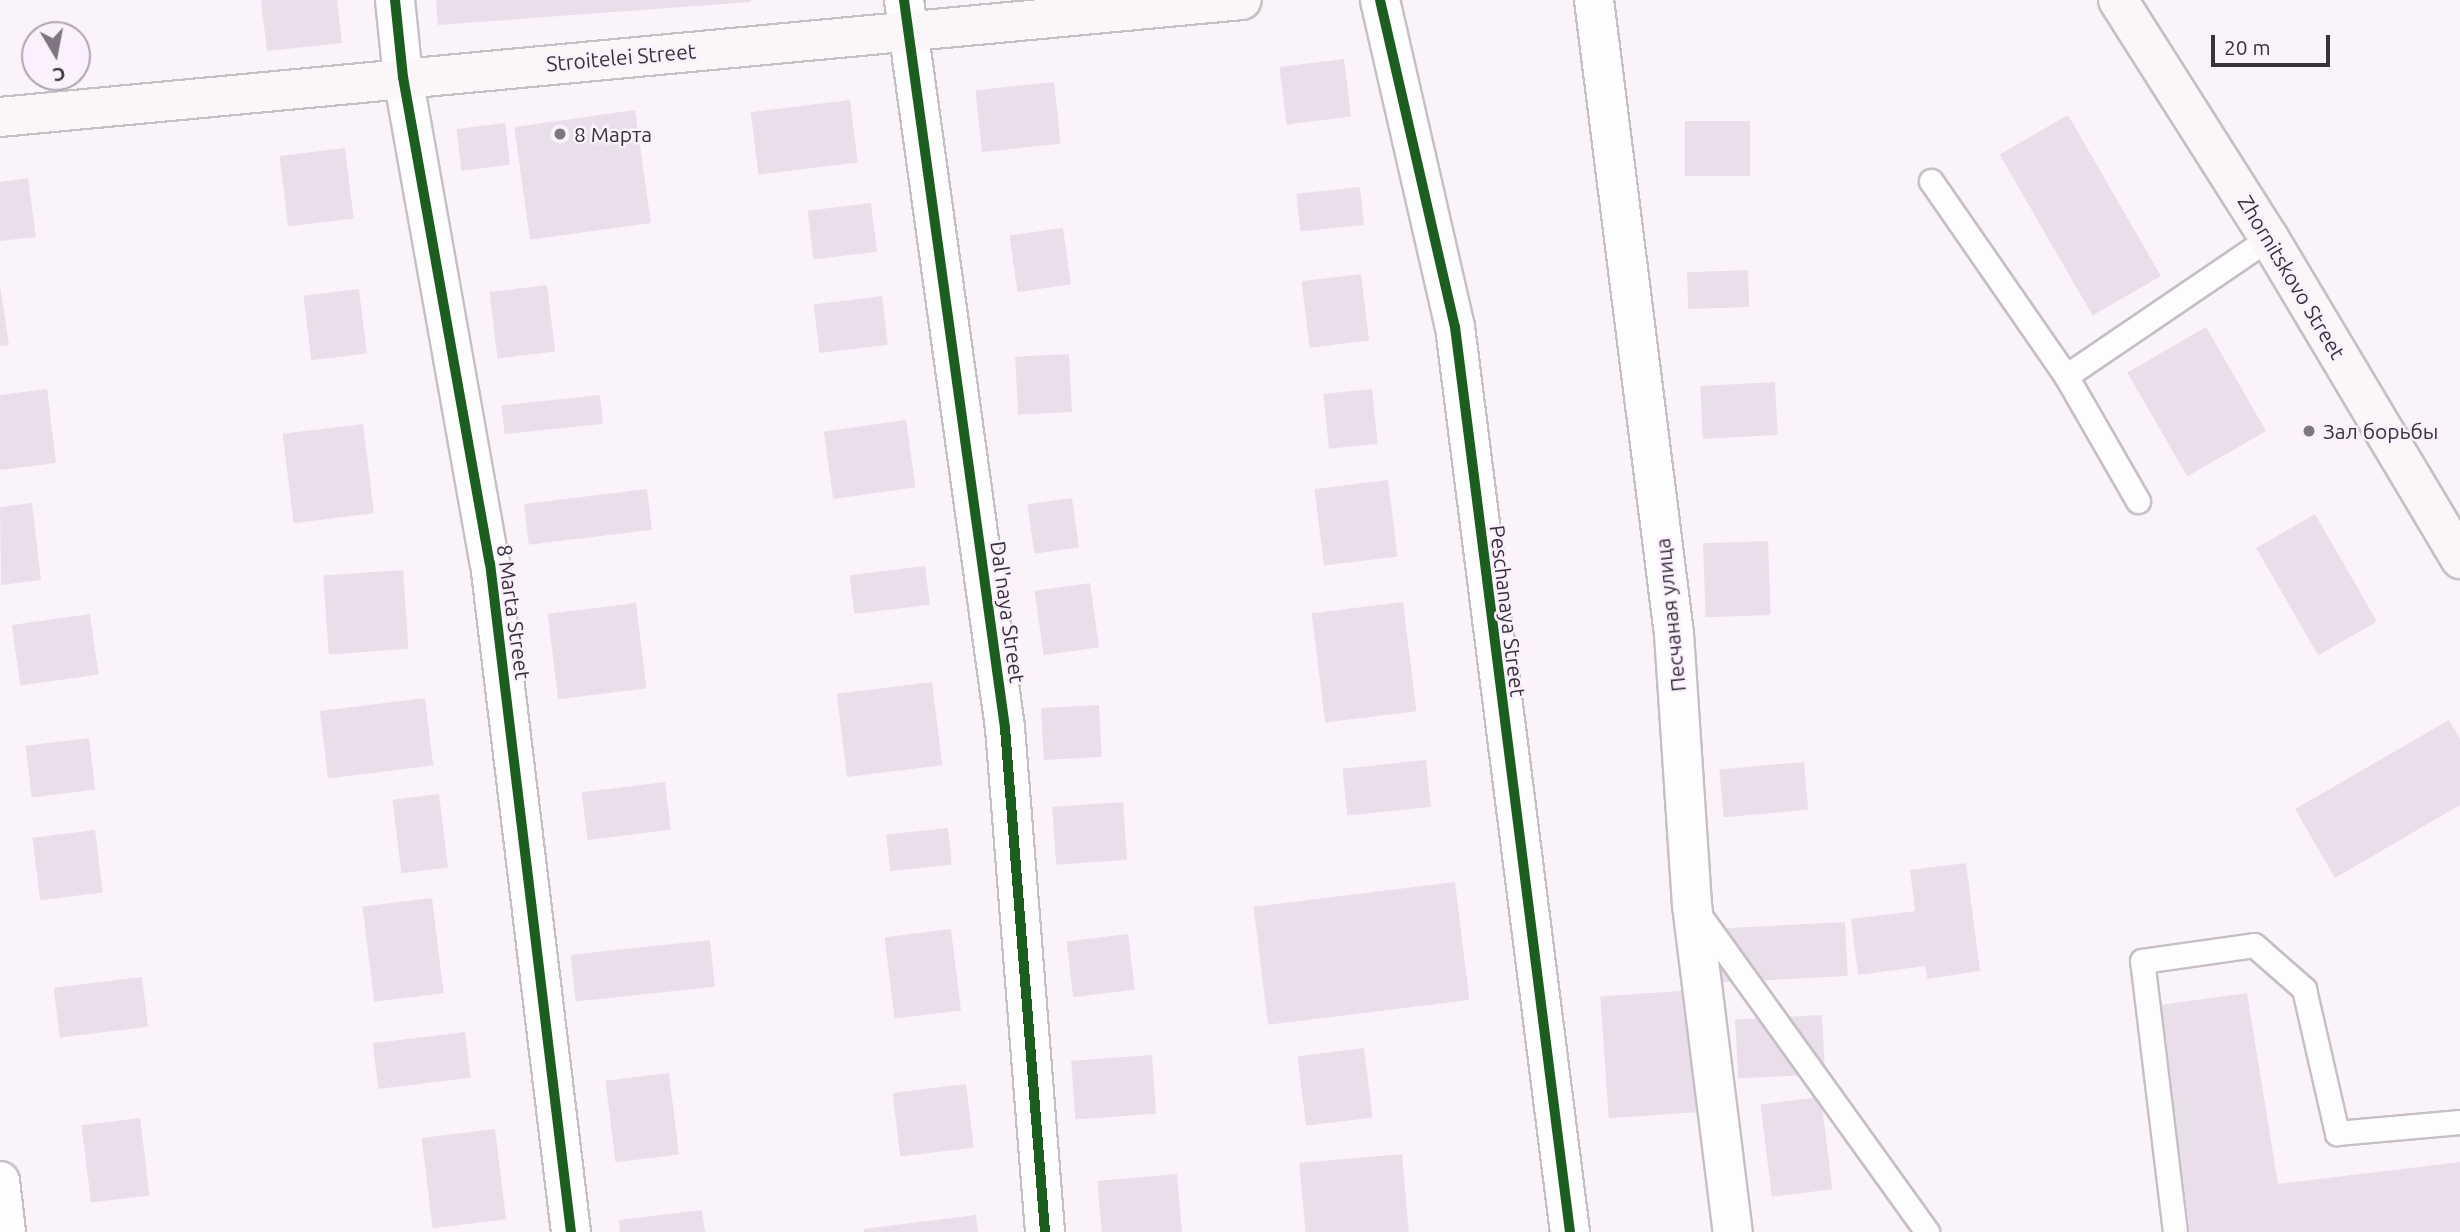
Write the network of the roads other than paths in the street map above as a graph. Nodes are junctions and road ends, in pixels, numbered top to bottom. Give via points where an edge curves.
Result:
1 (396, 0) edge
2 (1242, 0) edge
3 (1380, 0) edge
4 (1594, 0) edge
5 (2118, 0) edge
6 (906, 15) edge
7 (403, 77) junction
8 (0, 117) edge
9 (1931, 181) dead end
10 (2269, 238) junction
11 (2066, 376) junction
12 (2138, 501) dead end
13 (2460, 559) edge
14 (1692, 905) junction
15 (2460, 1122) edge
16 (0, 1181) edge
17 (6, 1232) edge
18 (571, 1232) edge
19 (1045, 1232) edge
20 (1570, 1232) edge
21 (1733, 1232) edge
22 (1927, 1232) edge
23 (2175, 1232) edge

1 - 7 street, 8 Marta Street
2 - 6 main road, Stroitelei Street
3 - 20 street, Peschanaya Street via 1455,327
4 - 14 street, Песчаная улица via 1674,634
5 - 10 main road, Zhornitskovo Street
6 - 7 main road, Stroitelei Street
6 - 19 street, Dal'naya Street via 1004,728
7 - 8 main road, Stroitelei Street
7 - 18 street, 8 Marta Street via 489,563
9 - 11 lane
10 - 11 lane
10 - 13 main road, Zhornitskovo Street
11 - 12 lane
14 - 21 street, Песчаная улица
14 - 22 lane
15 - 23 lane via 2337,1133 2304,989 2254,945 2142,961
16 - 17 street

